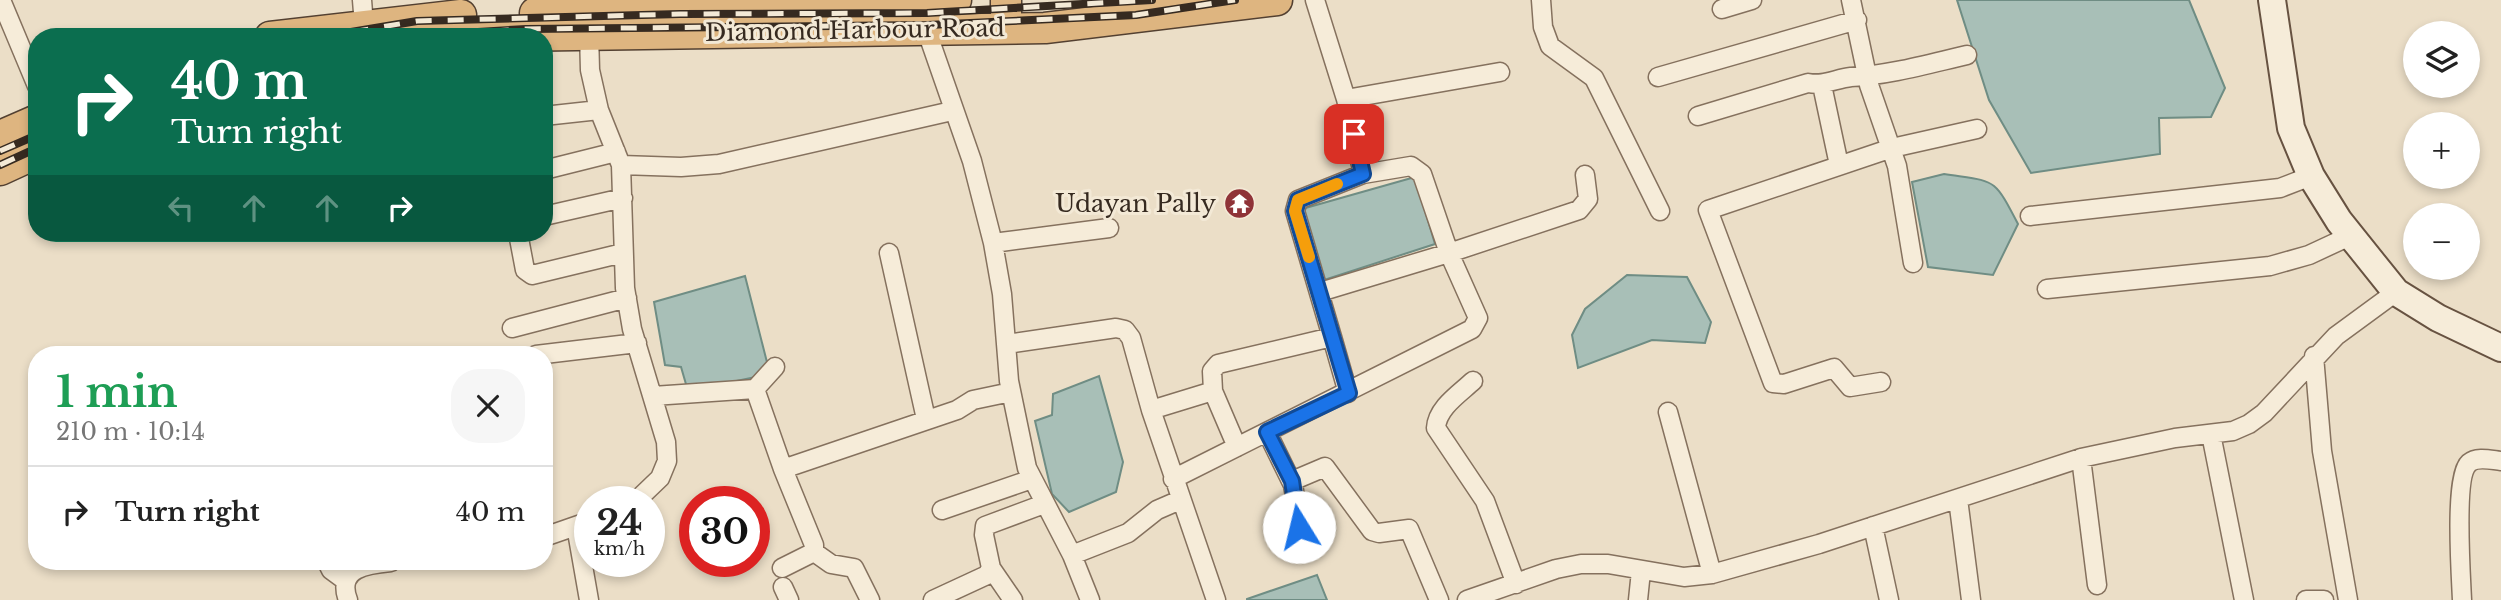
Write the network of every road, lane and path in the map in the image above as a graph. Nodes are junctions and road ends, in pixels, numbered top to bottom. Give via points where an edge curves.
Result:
1 (1, 0) edge
2 (939, 0) edge
3 (956, 0) edge
4 (1277, 0) edge
5 (1315, 0) edge
6 (1541, 0) edge
7 (1752, 0) edge
8 (1851, 0) edge
9 (2272, 0) edge
10 (874, 1) edge
11 (799, 2) edge
12 (1722, 9) dead end
13 (363, 13) edge
14 (722, 13) edge
15 (1006, 14) edge
16 (1857, 20) junction
17 (305, 28) edge
18 (926, 29) junction
19 (589, 33) junction
20 (553, 34) edge
21 (1966, 55) dead end
22 (28, 64) edge
23 (1500, 72) dead end
24 (1658, 77) dead end
25 (1867, 78) junction
26 (1822, 85) junction
27 (1346, 99) junction
28 (599, 110) junction
29 (952, 111) junction
30 (553, 115) edge
31 (1698, 116) dead end
32 (28, 124) edge
33 (1977, 129) dead end
34 (0, 136) edge
35 (1892, 148) junction
36 (28, 157) edge
37 (619, 159) junction
38 (1839, 165) junction
39 (553, 169) edge
40 (0, 170) edge
41 (1363, 174) junction
42 (1585, 175) dead end
43 (2311, 176) junction
44 (623, 198) junction
45 (1660, 211) dead end
46 (553, 214) edge
47 (2030, 216) dead end
48 (1109, 228) dead end
49 (2352, 235) junction
50 (520, 242) edge
51 (993, 243) junction
52 (623, 253) junction
53 (889, 253) dead end
54 (1449, 253) junction
55 (1913, 263) dead end
56 (2047, 289) dead end
57 (1320, 292) junction
58 (2396, 292) junction
59 (627, 298) junction
60 (512, 328) dead end
61 (1332, 337) junction
62 (637, 343) junction
63 (1007, 344) junction
64 (2501, 348) edge
65 (553, 353) edge
66 (2314, 356) junction
67 (775, 368) dead end
68 (1473, 381) dead end
69 (1881, 382) dead end
70 (755, 389) junction
71 (1213, 391) junction
72 (1011, 392) junction
73 (1349, 393) junction
74 (653, 396) junction
75 (1151, 410) junction
76 (1668, 412) dead end
77 (926, 419) junction
78 (1267, 432) junction
79 (2211, 434) junction
80 (1237, 447) junction
81 (2081, 458) junction
82 (2501, 461) edge
83 (783, 469) junction
84 (1173, 478) junction
85 (1032, 479) junction
86 (1292, 481) junction
87 (652, 486) edge
88 (1958, 499) junction
89 (1180, 500) junction
90 (1044, 504) junction
91 (943, 510) dead end
92 (1873, 526) junction
93 (574, 527) edge
94 (553, 534) edge
95 (1303, 542) dead end
96 (814, 552) junction
97 (1072, 555) junction
98 (782, 568) dead end
99 (991, 568) junction
100 (331, 570) edge
101 (354, 570) edge
102 (1641, 571) junction
103 (1712, 575) junction
104 (587, 577) edge
105 (346, 581) junction
106 (1516, 584) junction
107 (2097, 585) dead end
108 (348, 600) edge
109 (589, 600) edge
110 (870, 600) edge
111 (933, 600) edge
112 (1013, 600) edge
113 (1090, 600) edge
114 (1216, 600) edge
115 (1439, 600) edge
116 (1467, 600) edge
117 (1638, 600) edge
118 (1889, 600) edge
119 (1971, 600) edge
120 (2244, 600) edge
121 (2306, 600) edge
122 (2324, 600) edge
123 (2348, 600) edge
124 (2462, 600) edge

1 - 22 street
2 - 3 highway, Diamond Harbour Road
2 - 10 highway, Diamond Harbour Road
4 - 15 highway, Diamond Harbour Road via 1045,28
5 - 27 street
6 - 45 street via 1550,46 1594,78
7 - 12 street
8 - 16 street
9 - 43 main road via 2291,128
10 - 11 highway, Diamond Harbour Road
11 - 14 highway, Diamond Harbour Road
13 - 14 highway, Diamond Harbour Road
13 - 17 highway, Diamond Harbour Road
14 - 18 highway, Diamond Harbour Road
14 - 19 highway, Diamond Harbour Road
15 - 18 highway, Diamond Harbour Road
16 - 24 street
16 - 25 street
18 - 29 street
19 - 20 highway, Diamond Harbour Road
19 - 28 street via 590,70
21 - 25 street
23 - 27 street
25 - 26 street via 1849,77
25 - 35 street
26 - 31 street via 1808,83
26 - 38 street
27 - 41 street
28 - 30 street
28 - 37 street
29 - 37 street via 719,164 681,167
29 - 51 street via 972,162
32 - 34 highway
33 - 35 street
35 - 38 street
35 - 55 street
36 - 40 highway
37 - 39 street
37 - 44 street
38 - 69 street via 1708,210 1773,383 1784,384 1834,368 1850,387
41 - 54 street via 1417,168
41 - 57 street via 1298,200 1295,211
42 - 54 street via 1588,199 1579,210
43 - 47 street via 2280,188
43 - 49 main road
44 - 46 street
44 - 52 street
48 - 51 street
49 - 56 street via 2309,256 2270,266
49 - 58 main road
50 - 52 street via 525,270 532,275
51 - 63 street
52 - 59 street
53 - 77 street
54 - 57 street
54 - 73 street via 1476,312 1476,325
57 - 61 street
58 - 64 main road
58 - 66 street
59 - 60 street
59 - 62 street
61 - 71 street via 1218,364 1212,370
61 - 73 street
62 - 65 street
62 - 74 street
63 - 72 street
63 - 75 street via 1125,330
66 - 79 street via 2249,424
66 - 123 street via 2322,451
67 - 70 street
68 - 106 street via 1442,410 1436,428 1485,501
70 - 74 street
70 - 83 street
71 - 75 street
71 - 80 street
72 - 77 street via 982,397
72 - 85 street via 1017,432
73 - 78 street
74 - 87 street via 667,461
75 - 84 street
76 - 103 street
77 - 83 street
78 - 80 street
78 - 86 street
79 - 81 street
79 - 120 street
80 - 84 street
81 - 88 street
81 - 107 street
82 - 124 street via 2477,459 2464,471
83 - 96 street
84 - 89 street
85 - 90 street
85 - 91 street
86 - 95 street
86 - 115 street via 1325,467 1372,531 1409,528
88 - 92 street
88 - 119 street
89 - 97 street via 1157,510 1128,533
89 - 114 street
90 - 97 street
90 - 99 street via 985,526
92 - 103 street
92 - 118 street
93 - 94 street
96 - 98 street
96 - 110 street via 831,564 854,568
97 - 113 street
99 - 111 street via 979,580
99 - 112 street
100 - 105 street
101 - 105 street
102 - 103 street via 1684,577
102 - 106 street via 1581,564
102 - 117 street
104 - 109 street
105 - 108 street
106 - 116 street
121 - 122 street

